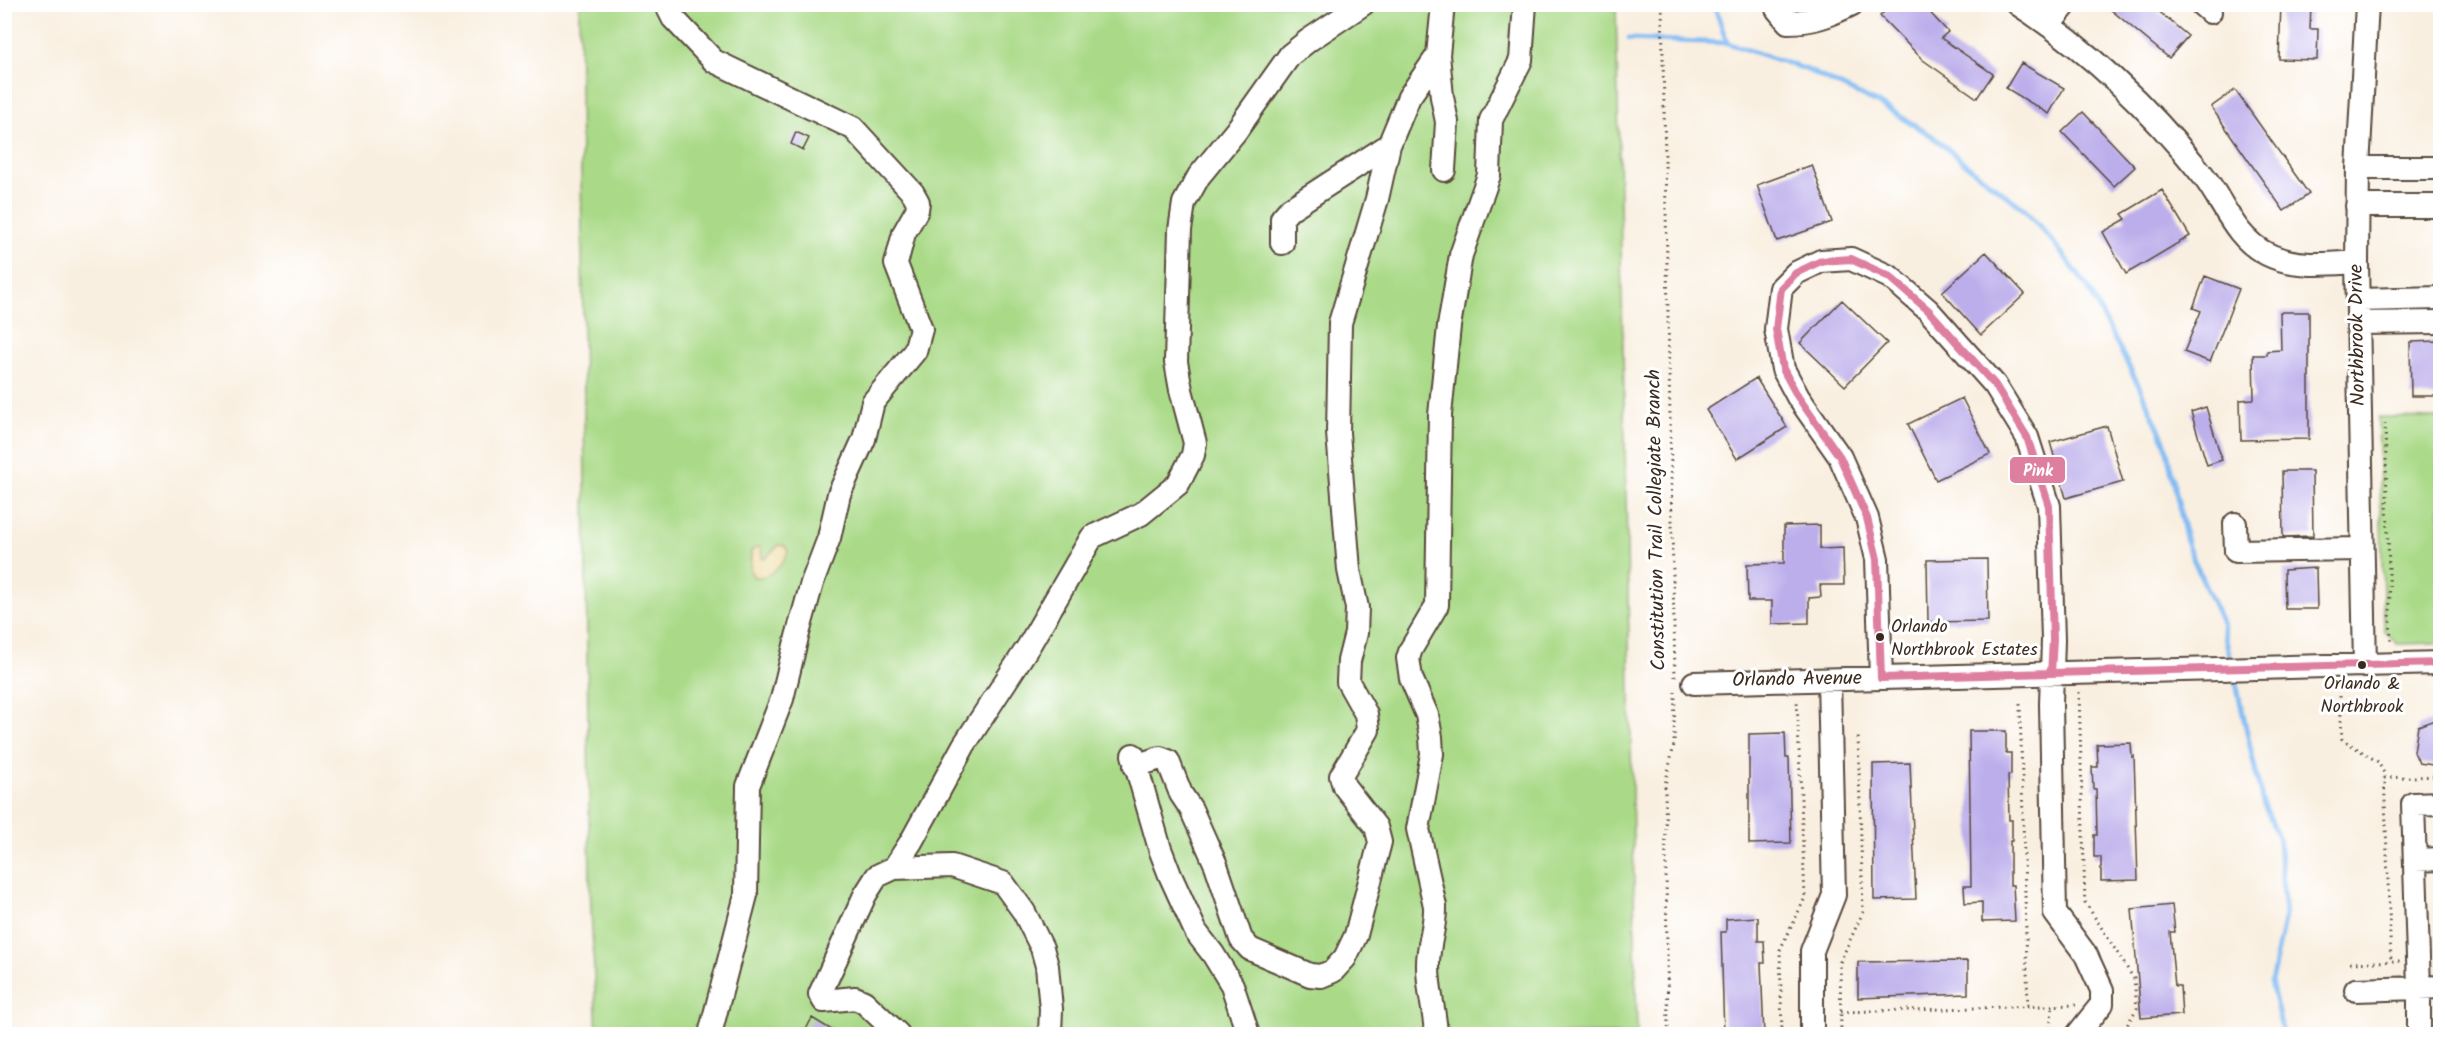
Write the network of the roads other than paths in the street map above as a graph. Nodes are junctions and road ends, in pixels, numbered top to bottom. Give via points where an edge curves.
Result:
1 (666, 4) edge
2 (1363, 4) edge
3 (1443, 4) edge
4 (1525, 4) edge
5 (1777, 4) edge
6 (1852, 4) edge
7 (2018, 4) edge
8 (2066, 4) edge
9 (2367, 4) edge
10 (2049, 25) junction
11 (1438, 55) junction
12 (1389, 145) junction
13 (2358, 168) junction
14 (2440, 168) edge
15 (1444, 170) dead end
16 (2357, 206) junction
17 (2440, 206) edge
18 (1282, 243) dead end
19 (2357, 262) junction
20 (2440, 298) edge
21 (2358, 300) junction
22 (2440, 321) edge
23 (2358, 323) junction
24 (2235, 524) dead end
25 (2362, 549) junction
26 (2440, 663) edge
27 (2365, 666) junction
28 (2051, 674) junction
29 (1881, 678) junction
30 (1829, 680) junction
31 (1694, 682) dead end
32 (2440, 803) edge
33 (2440, 859) edge
34 (2415, 860) junction
35 (894, 868) junction
36 (2430, 987) edge
37 (2356, 990) dead end
38 (710, 1035) edge
39 (898, 1035) edge
40 (1050, 1035) edge
41 (1248, 1035) edge
42 (1436, 1035) edge
43 (1812, 1035) edge
44 (2078, 1035) edge
45 (2419, 1035) edge

1 - 38 street via 673,18 714,61 853,128 918,202 903,233 896,264 921,329 915,351 873,402 864,439 839,494 782,699 748,786 746,895
2 - 35 street via 1290,55 1195,182 1184,203 1176,362 1195,443 1178,484 1141,514 1092,537
3 - 11 street
4 - 42 street via 1521,60 1491,120 1490,175 1461,255 1449,326 1440,415 1437,606 1408,658 1431,737 1432,754 1419,829 1436,916 1427,966
5 - 6 street via 1788,21 1804,22 1826,18
7 - 10 street
8 - 10 street
9 - 13 street, Northbrook Drive
10 - 19 street via 2136,99 2203,175 2229,217 2266,254 2299,264
11 - 12 street via 1409,97
11 - 15 street via 1448,122
12 - 18 street via 1290,209 1282,218
12 - 41 street via 1340,322 1338,433 1349,570 1357,608 1348,682 1366,714 1368,729 1341,776 1344,786 1376,827 1380,842 1356,935 1345,958 1333,971 1310,975 1250,949 1241,939 1216,865 1168,761 1134,760 1170,875 1196,932 1232,985
13 - 14 street
13 - 16 street, Northbrook Drive
16 - 17 street
16 - 19 street, Northbrook Drive
19 - 21 street, Northbrook Drive
20 - 21 street
21 - 23 street, Northbrook Drive
22 - 23 street
23 - 25 street, Northbrook Drive
24 - 25 street via 2236,551
25 - 27 street, Northbrook Drive
26 - 27 street, Orlando Avenue
27 - 28 street, Orlando Avenue
28 - 29 street, Orlando Avenue
28 - 29 street via 2049,506 2027,437 1995,385 1928,310 1890,277 1851,259 1821,261 1796,273 1781,288 1776,328 1783,369 1840,457 1867,518 1877,559
28 - 44 street via 2055,913 2086,955 2102,990 2102,1004
29 - 30 street, Orlando Avenue
30 - 31 street, Orlando Avenue
30 - 43 street via 1834,895 1812,951
32 - 34 street via 2413,804
33 - 34 street
34 - 36 street via 2417,961
35 - 39 street via 877,876 869,888 820,994 824,1001 855,998 864,1002
35 - 40 street via 952,867 1002,883 1024,912 1042,948 1049,982
36 - 37 street
36 - 45 street

